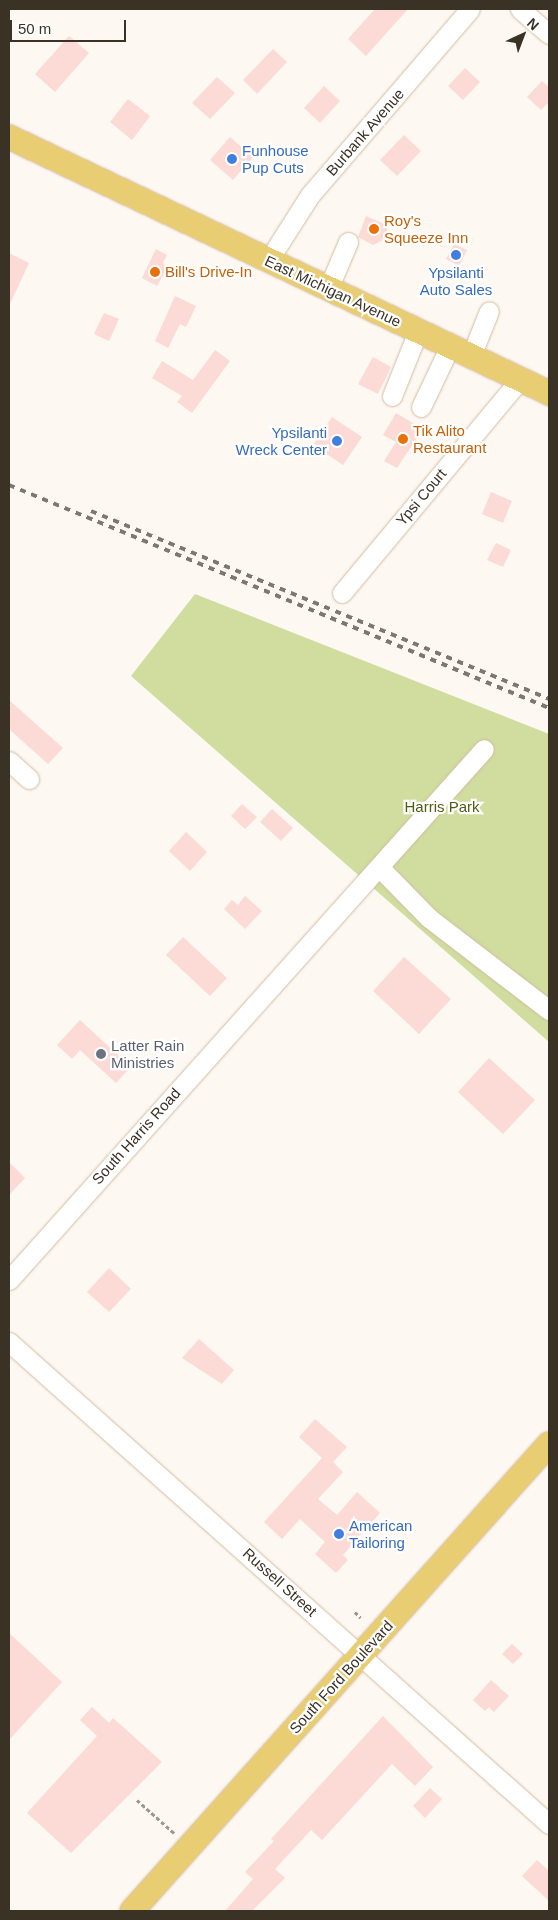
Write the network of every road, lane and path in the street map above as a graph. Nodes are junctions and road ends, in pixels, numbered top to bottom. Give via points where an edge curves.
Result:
1 (470, 9) edge
2 (520, 9) edge
3 (549, 34) edge
4 (9, 138) edge
5 (348, 242) dead end
6 (268, 261) junction
7 (328, 289) junction
8 (489, 311) dead end
9 (418, 331) junction
10 (450, 346) junction
11 (471, 356) junction
12 (520, 379) junction
13 (549, 393) edge
14 (392, 396) dead end
15 (421, 407) dead end
16 (342, 593) dead end
17 (484, 749) dead end
18 (9, 761) edge
19 (29, 780) dead end
20 (380, 868) junction
21 (549, 1010) edge
22 (9, 1280) edge
23 (9, 1342) edge
24 (549, 1444) edge
25 (354, 1612) dead end
26 (361, 1618) dead end
27 (360, 1655) junction
28 (137, 1800) dead end
29 (549, 1824) edge
30 (174, 1833) dead end
31 (132, 1911) edge

1 - 6 street, Burbank Avenue via 310,195
2 - 3 street
4 - 6 main road, East Michigan Avenue
5 - 7 street
6 - 7 main road, East Michigan Avenue
7 - 9 main road, East Michigan Avenue
8 - 11 street
9 - 10 main road, East Michigan Avenue
9 - 14 street
10 - 11 main road, East Michigan Avenue
10 - 15 street
11 - 12 main road, East Michigan Avenue
12 - 13 main road, East Michigan Avenue
12 - 16 street, Ypsi Court
17 - 20 street, South Harris Road
18 - 19 street
20 - 21 street via 429,918
20 - 22 street, South Harris Road
23 - 27 street, Russell Street
24 - 27 main road, South Ford Boulevard
25 - 26 path
27 - 29 street, Russell Street
27 - 31 main road, South Ford Boulevard
28 - 30 path

